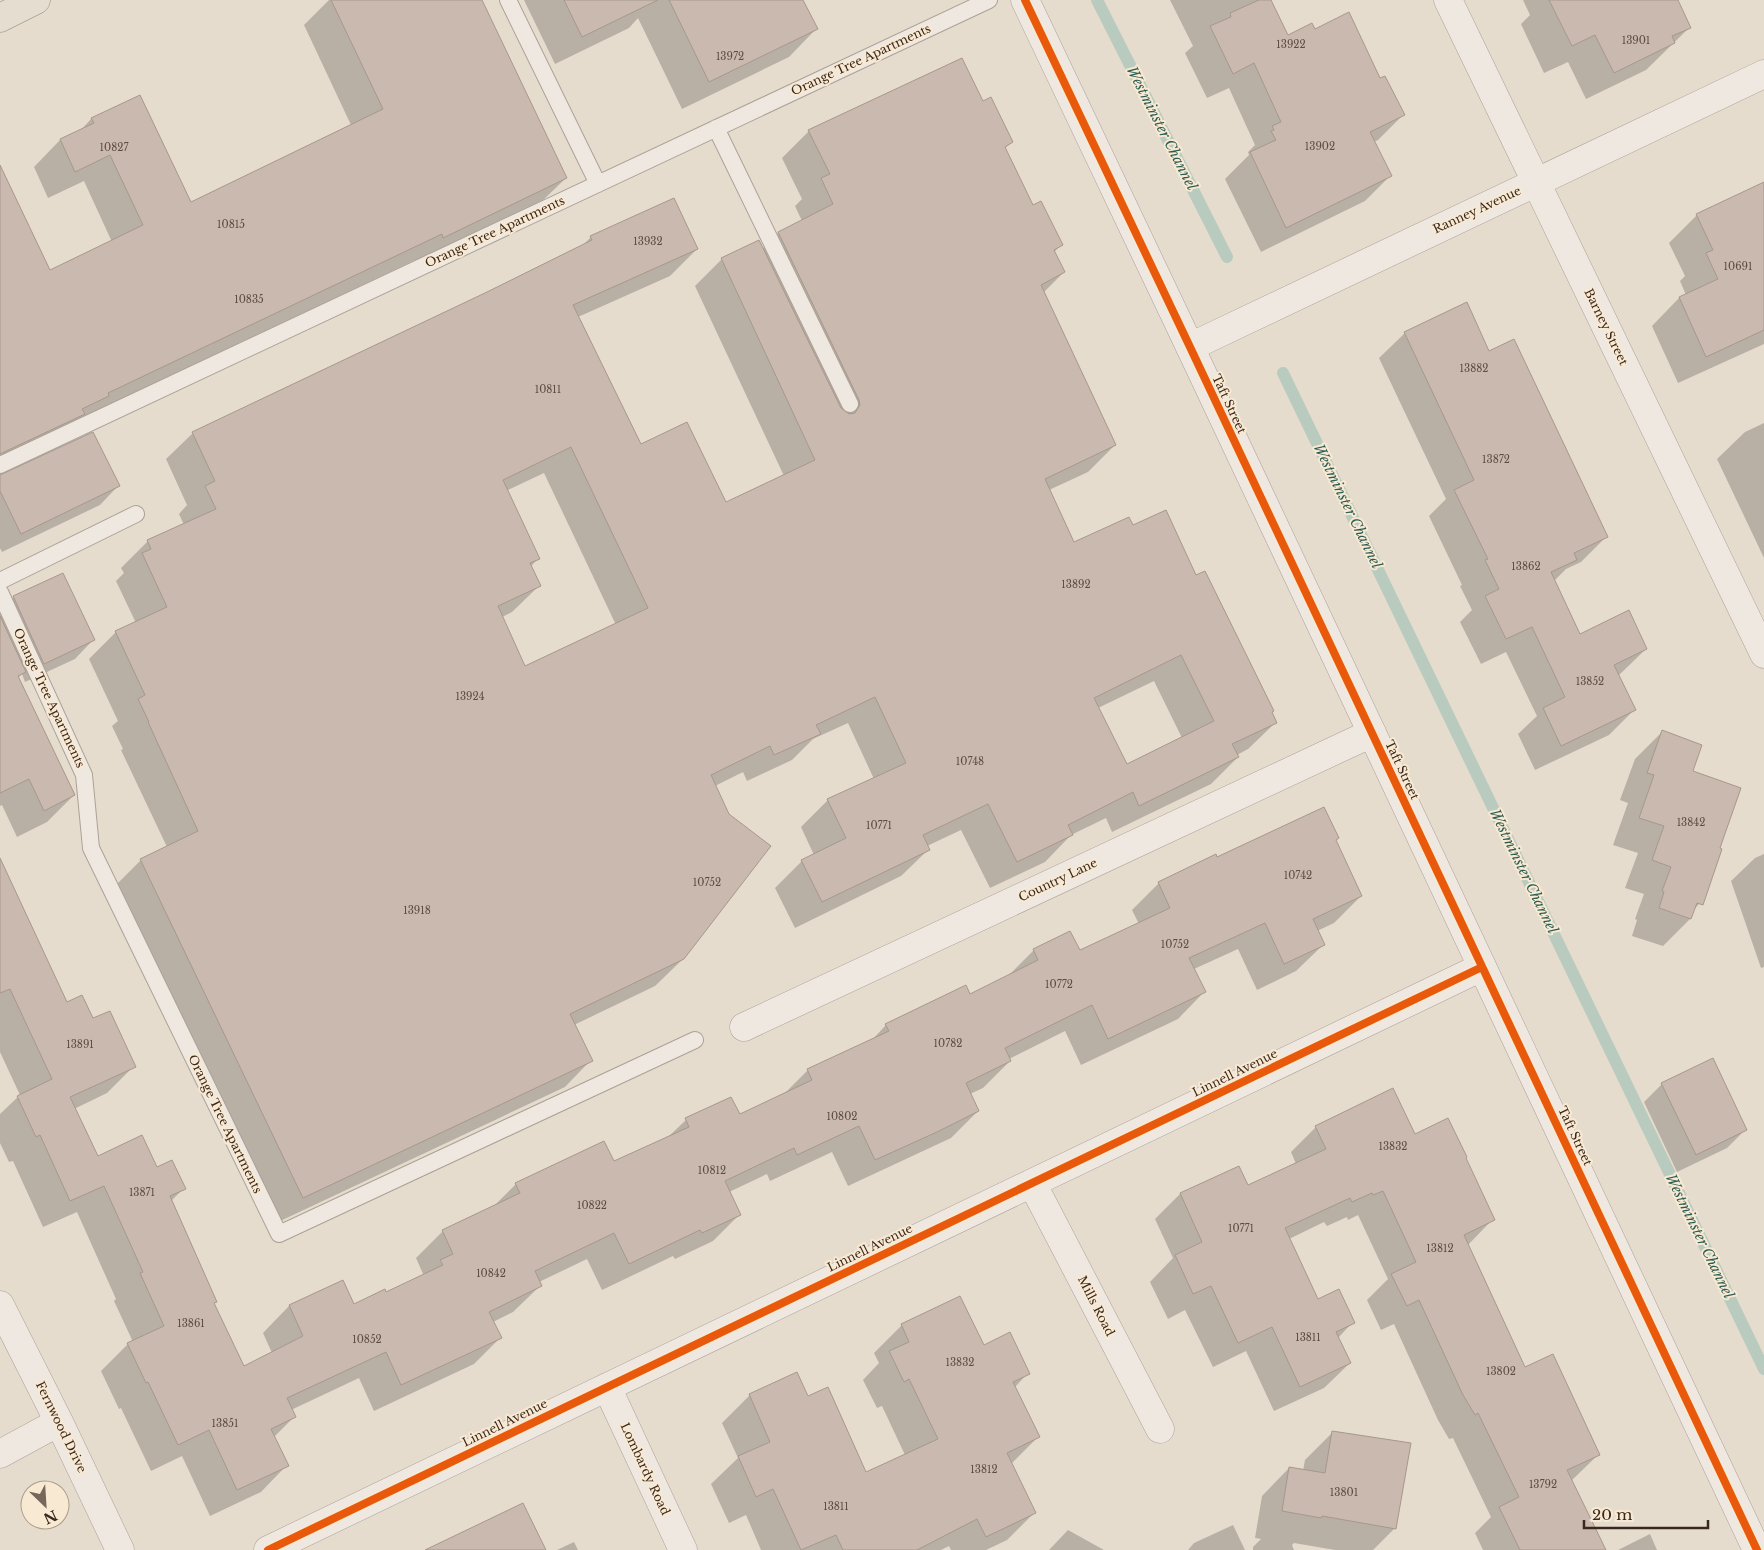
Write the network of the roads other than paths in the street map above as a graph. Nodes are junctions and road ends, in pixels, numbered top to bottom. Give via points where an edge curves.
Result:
1 (36, 0) edge
2 (508, 0) edge
3 (990, 0) edge
4 (1024, 0) edge
5 (1448, 0) edge
6 (0, 18) edge
7 (1764, 74) edge
8 (716, 128) junction
9 (1536, 182) junction
10 (598, 184) junction
11 (1190, 347) junction
12 (850, 404) dead end
13 (0, 465) edge
14 (136, 514) dead end
15 (0, 582) edge
16 (0, 592) edge
17 (1764, 654) edge
18 (1372, 733) junction
19 (1482, 967) junction
20 (744, 1027) dead end
21 (695, 1040) dead end
22 (1032, 1183) junction
23 (0, 1305) edge
24 (607, 1387) junction
25 (59, 1422) junction
26 (1160, 1429) dead end
27 (0, 1454) edge
28 (120, 1550) edge
29 (268, 1550) edge
30 (683, 1550) edge
31 (1757, 1550) edge

1 - 6 main road
2 - 10 lane
3 - 8 lane, Orange Tree Apartments
4 - 11 street, Taft Street
5 - 9 street, Barney Street
7 - 9 street, Ranney Avenue
8 - 10 lane, Orange Tree Apartments
8 - 12 lane
9 - 11 street, Ranney Avenue
9 - 17 street, Barney Street
10 - 13 lane, Orange Tree Apartments
11 - 18 street, Taft Street
14 - 15 lane
16 - 21 lane, Orange Tree Apartments via 84,775 91,848 279,1234
18 - 19 street, Taft Street
18 - 20 street, Country Lane
19 - 22 street, Linnell Avenue
19 - 31 street, Taft Street
22 - 24 street, Linnell Avenue
22 - 26 street, Mills Road
23 - 25 street, Fernwood Drive
24 - 29 street, Linnell Avenue
24 - 30 street, Lombardy Road
25 - 27 street
25 - 28 street, Fernwood Drive

